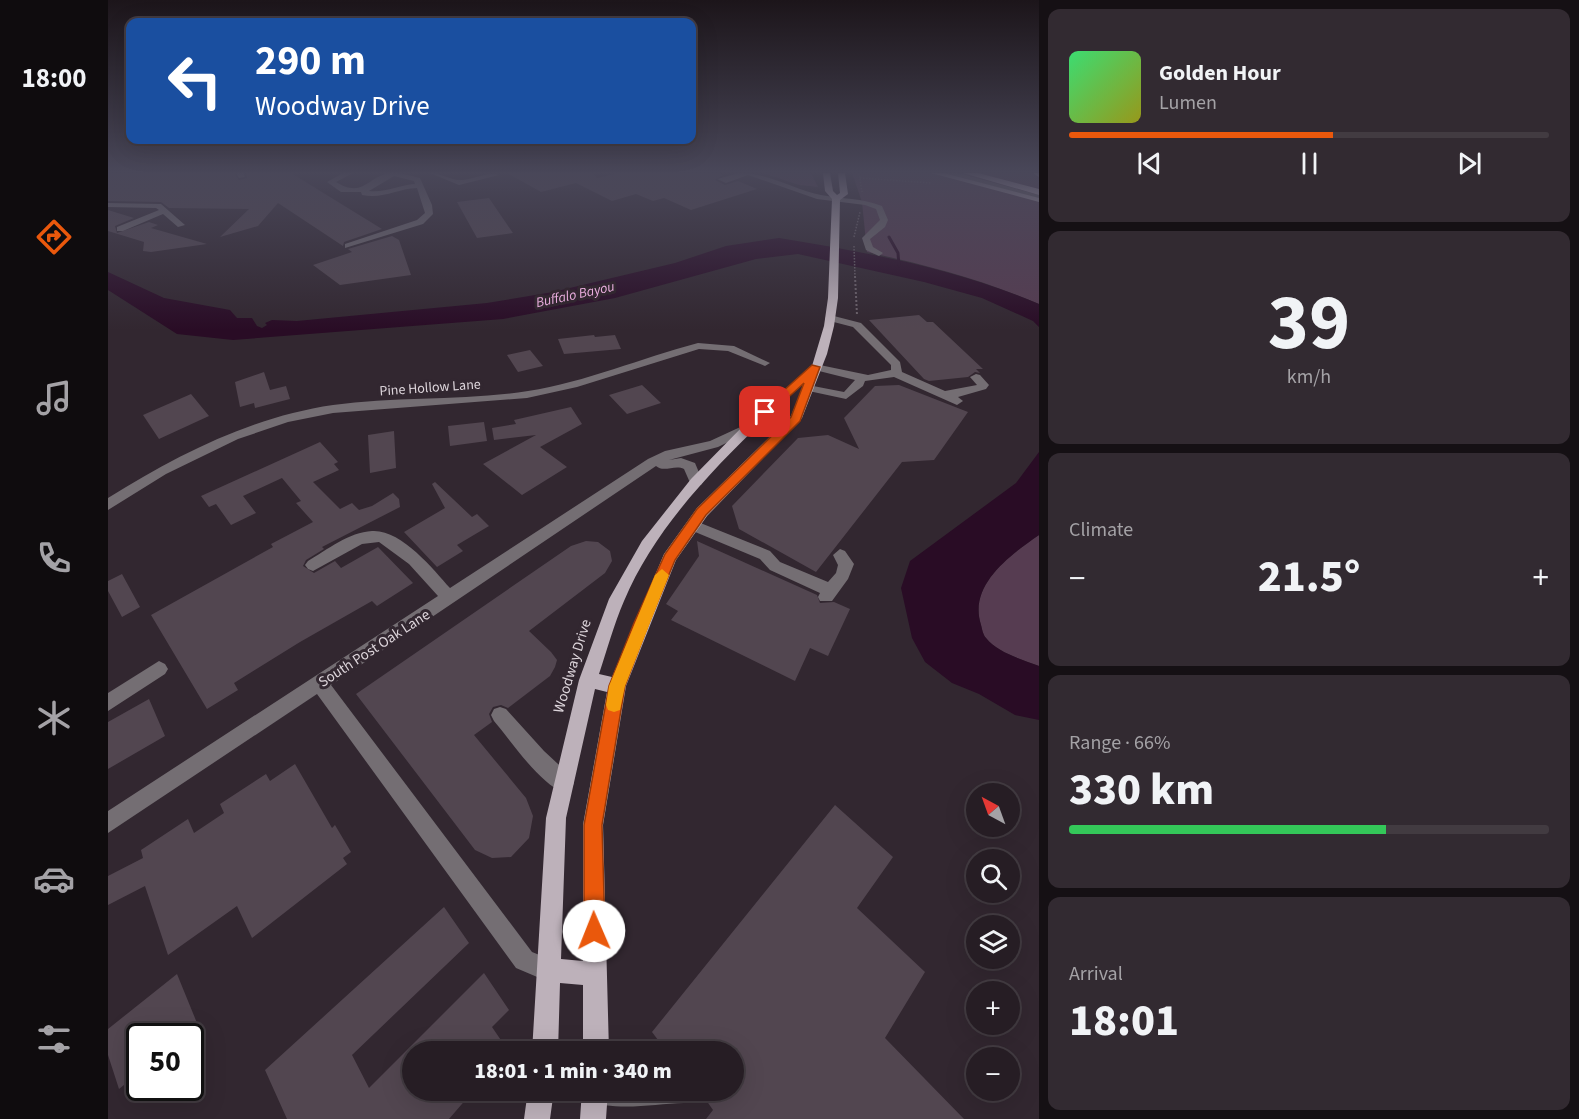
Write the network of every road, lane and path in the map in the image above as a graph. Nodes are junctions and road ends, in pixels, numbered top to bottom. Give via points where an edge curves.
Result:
1 (128, 225) edge
2 (410, 225) edge
3 (835, 225) edge
4 (882, 225) edge
5 (120, 229) dead end
6 (854, 229) dead end
7 (348, 246) dead end
8 (879, 254) dead end
9 (856, 298) dead end
10 (831, 318) junction
11 (765, 363) dead end
12 (815, 367) junction
13 (894, 374) junction
14 (976, 376) dead end
15 (861, 377) junction
16 (808, 388) junction
17 (943, 395) junction
18 (957, 401) dead end
19 (749, 427) junction
20 (639, 474) junction
21 (696, 482) junction
22 (108, 505) edge
23 (670, 515) junction
24 (693, 525) junction
25 (840, 555) dead end
26 (314, 566) dead end
27 (450, 598) junction
28 (159, 669) dead end
29 (588, 680) junction
30 (320, 684) junction
31 (617, 686) junction
32 (108, 704) edge
33 (500, 715) dead end
34 (564, 783) junction
35 (108, 823) edge
36 (549, 970) junction
37 (595, 974) junction
38 (546, 1041) edge
39 (596, 1041) edge
40 (539, 1101) edge
41 (594, 1101) edge
42 (537, 1119) edge
43 (593, 1119) edge

1 - 5 street
2 - 7 street
3 - 10 main road, Woodway Drive
4 - 8 street via 866,238 869,248
6 - 9 path
10 - 12 main road, Woodway Drive
10 - 13 street via 858,325 896,364
11 - 22 street, Pine Hollow Lane via 730,348 698,346 573,385 527,395 333,409 285,419 234,436 161,471
12 - 15 street
12 - 16 main road, Woodway Drive
12 - 19 main road, Woodway Drive
13 - 15 street
13 - 17 street
14 - 17 street via 981,387
15 - 16 street via 860,384 846,396
16 - 24 main road, Woodway Drive via 796,418
17 - 18 street
19 - 20 street, South Post Oak Lane via 714,444 670,454
19 - 21 main road, Woodway Drive
20 - 21 street, South Post Oak Lane via 681,462 690,466
20 - 27 street, South Post Oak Lane
21 - 23 main road, Woodway Drive
23 - 24 main road
23 - 29 main road, Woodway Drive via 647,545 617,599
24 - 25 street via 765,555 775,566 827,594 843,575 846,564
24 - 31 main road, Woodway Drive via 669,558
26 - 27 street via 357,542 372,536 384,538 399,547
27 - 30 street, South Post Oak Lane
28 - 32 street
29 - 31 main road
29 - 34 main road, Woodway Drive
30 - 35 street, South Post Oak Lane
30 - 36 street via 524,960
31 - 37 main road, Woodway Drive via 593,825
33 - 34 street
34 - 36 main road, Woodway Drive via 556,818
36 - 37 main road
36 - 38 main road, Woodway Drive
37 - 39 main road, Woodway Drive
40 - 42 main road
41 - 43 main road

